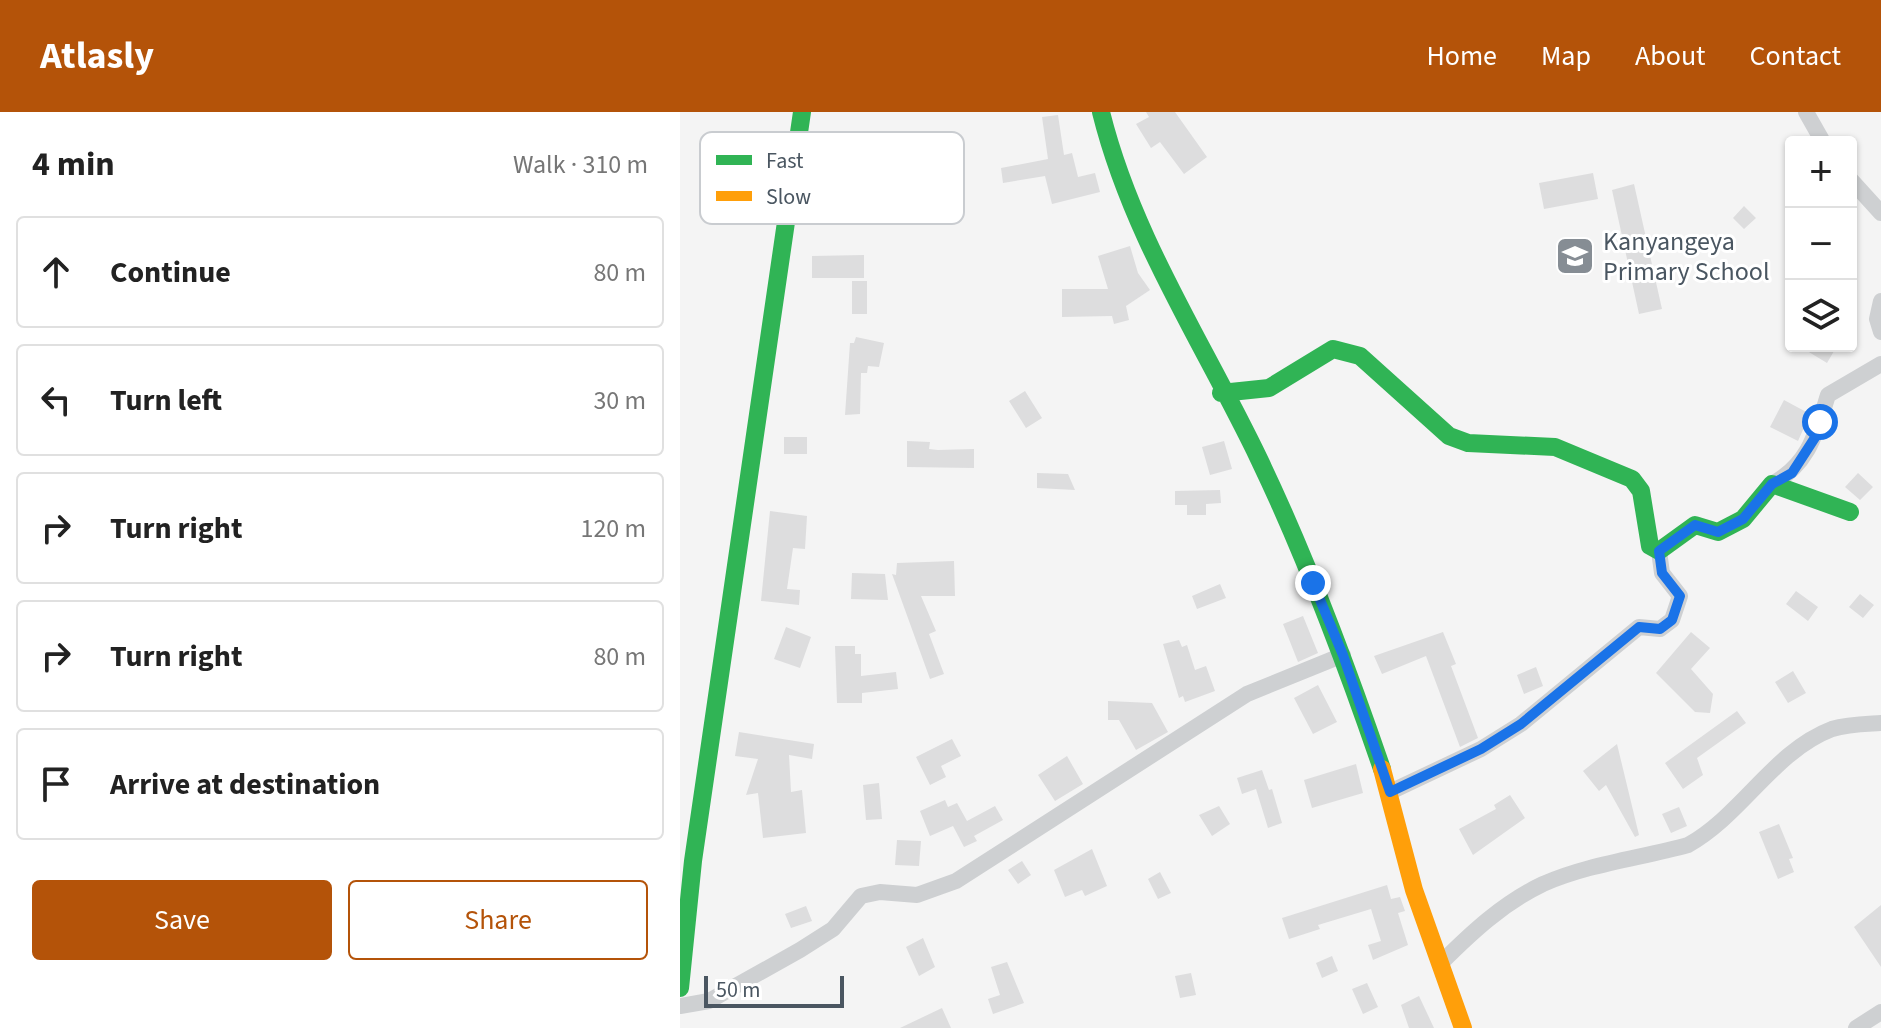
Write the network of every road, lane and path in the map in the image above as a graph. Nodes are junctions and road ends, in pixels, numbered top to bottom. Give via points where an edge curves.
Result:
1 (802, 112) edge
2 (1101, 112) edge
3 (1806, 112) edge
4 (799, 132) edge
5 (1820, 136) edge
6 (1857, 187) edge
7 (1881, 213) edge
8 (786, 224) edge
9 (1881, 301) edge
10 (1881, 332) edge
11 (1881, 364) edge
12 (1221, 393) junction
13 (1772, 484) junction
14 (1850, 512) dead end
15 (1659, 551) junction
16 (1343, 655) junction
17 (1881, 723) edge
18 (1390, 792) junction
19 (1440, 964) junction
20 (680, 988) edge
21 (680, 1006) edge
22 (1881, 1012) edge
23 (1463, 1028) edge
24 (1856, 1028) edge

1 - 4 street
2 - 12 street via 1114,164
3 - 5 street
6 - 7 street
8 - 20 street via 693,861
9 - 10 street
11 - 13 street via 1828,395 1802,462
12 - 15 street via 1269,388 1333,349 1360,356 1449,436 1479,444 1555,447 1632,479 1641,491 1650,546
12 - 16 street via 1259,459
13 - 14 street
13 - 15 street via 1743,519 1718,532 1695,525
15 - 18 street via 1662,573 1680,596 1672,620 1660,629 1639,627 1521,724
16 - 18 street
16 - 21 street via 1247,694 956,881 917,895 861,896 833,929 800,950 709,1001
17 - 19 street via 1850,725 1813,737 1709,833 1688,845 1546,883 1514,900
18 - 19 street via 1414,890
19 - 23 street
22 - 24 street

